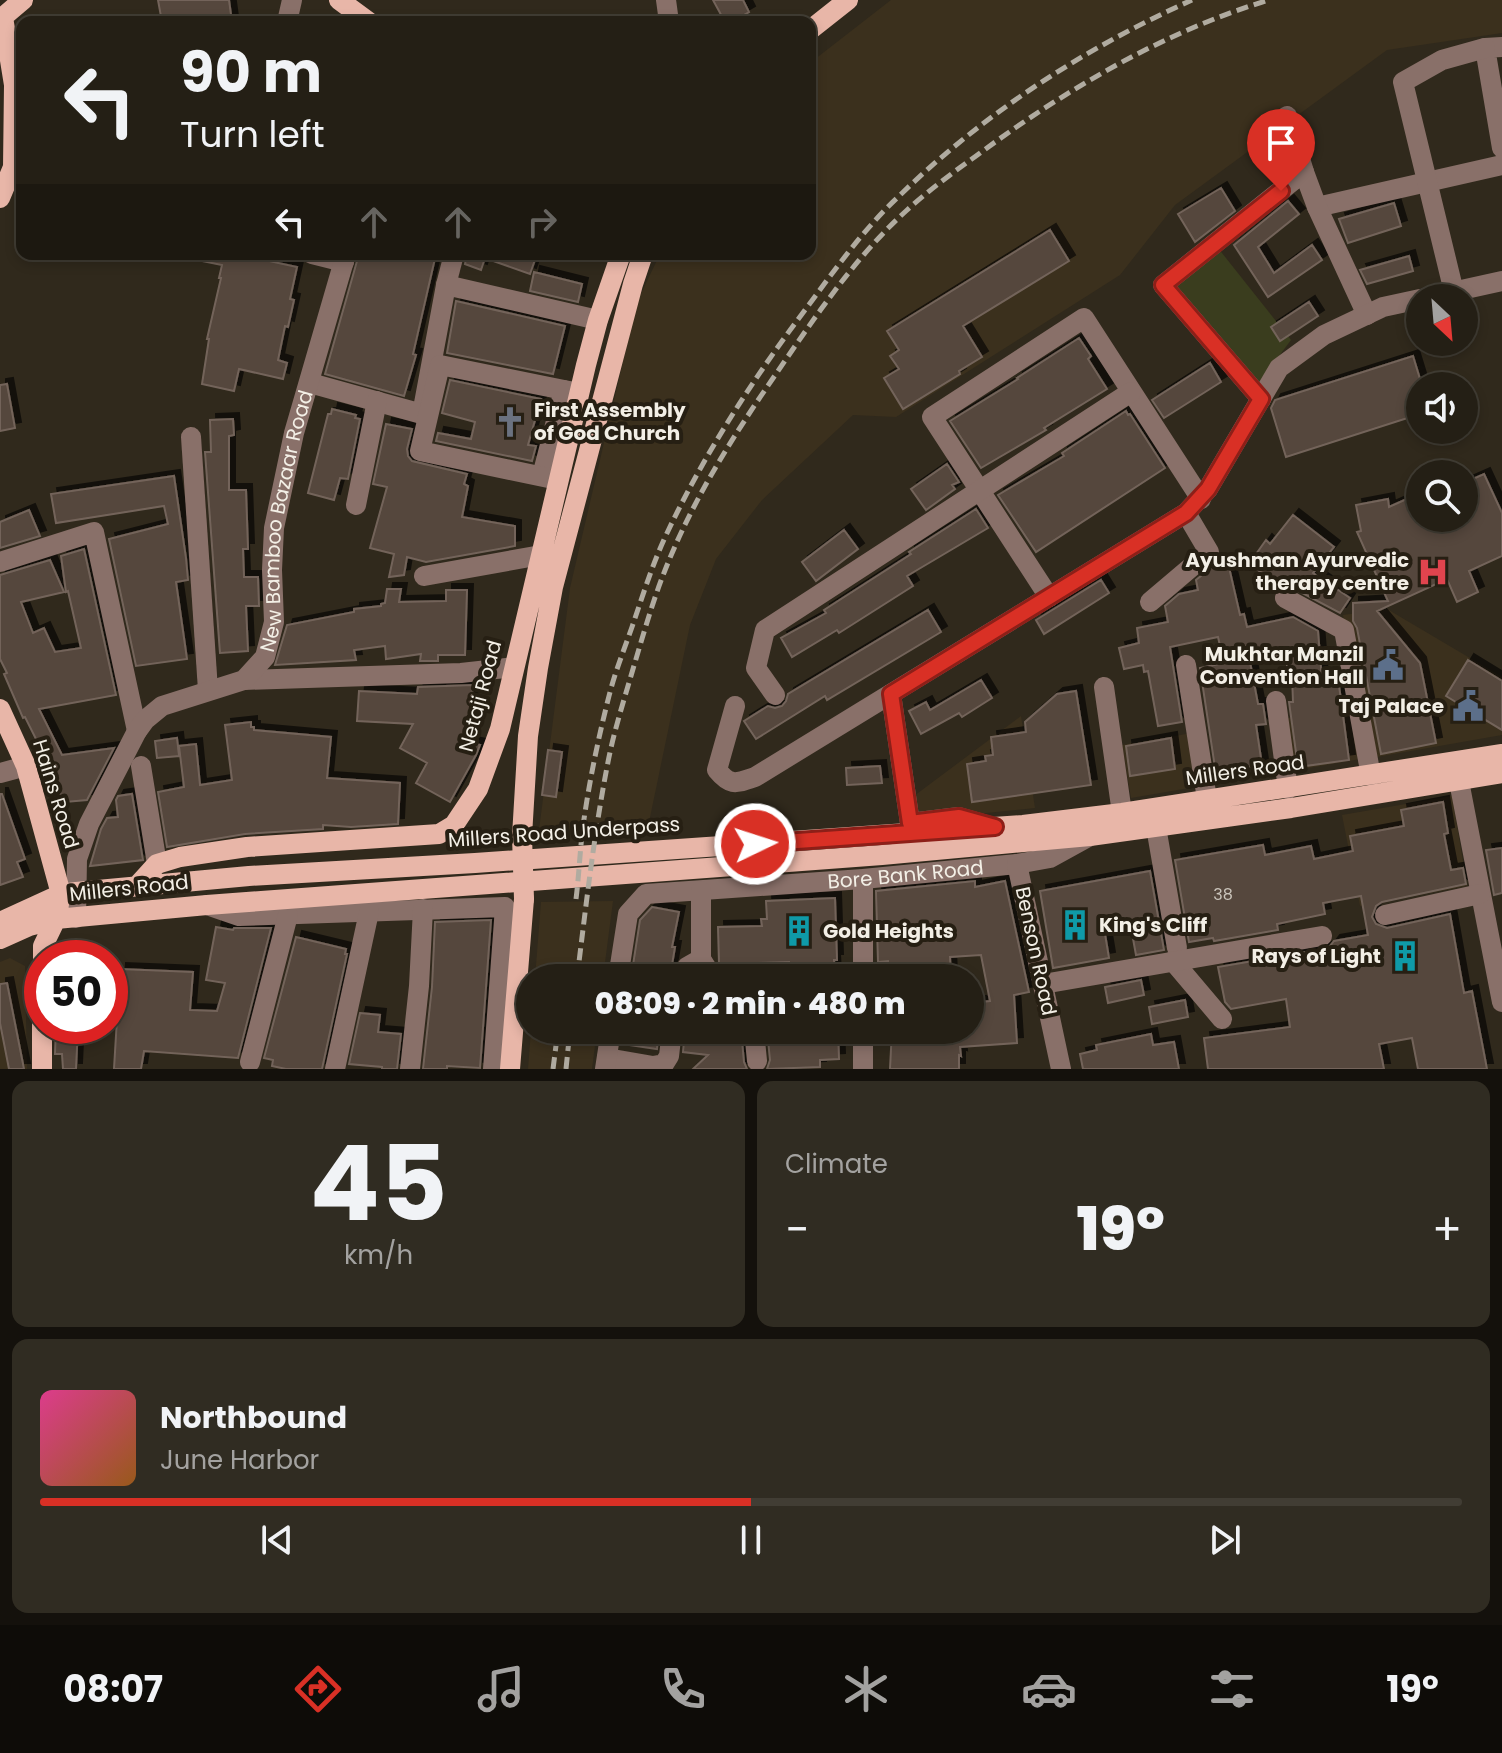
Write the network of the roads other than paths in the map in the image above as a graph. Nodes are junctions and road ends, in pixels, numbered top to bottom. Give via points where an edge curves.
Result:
1 (23, 0) edge
2 (339, 0) edge
3 (848, 0) edge
4 (2, 12) edge
5 (361, 16) edge
6 (816, 25) edge
7 (1494, 48) edge
8 (7, 87) edge
9 (1287, 116) dead end
10 (1502, 148) edge
11 (1502, 165) edge
12 (1304, 172) junction
13 (1427, 182) junction
14 (0, 198) edge
15 (1317, 207) junction
16 (344, 260) edge
17 (452, 260) edge
18 (619, 260) edge
19 (641, 260) edge
20 (1502, 281) edge
21 (1452, 284) edge
22 (446, 285) junction
23 (1478, 286) edge
24 (1406, 302) edge
25 (1367, 315) junction
26 (598, 320) junction
27 (310, 383) junction
28 (572, 391) junction
29 (1131, 392) junction
30 (1261, 399) junction
31 (377, 401) junction
32 (191, 437) dead end
33 (550, 478) junction
34 (979, 490) junction
35 (356, 505) dead end
36 (1193, 506) junction
37 (541, 555) junction
38 (0, 562) edge
39 (424, 576) dead end
40 (1049, 597) junction
41 (1285, 598) dead end
42 (1150, 602) dead end
43 (1186, 665) dead end
44 (514, 667) junction
45 (244, 680) junction
46 (1104, 687) dead end
47 (208, 690) junction
48 (891, 694) junction
49 (775, 695) dead end
50 (1276, 701) dead end
51 (735, 706) dead end
52 (0, 709) edge
53 (137, 731) junction
54 (1502, 754) edge
55 (26, 766) junction
56 (141, 766) dead end
57 (1457, 772) junction
58 (0, 773) edge
59 (1502, 773) edge
60 (1371, 776) junction
61 (1288, 789) junction
62 (1207, 799) junction
63 (1122, 813) junction
64 (995, 827) junction
65 (1156, 827) junction
66 (1090, 836) junction
67 (157, 864) junction
68 (1017, 864) junction
69 (863, 879) junction
70 (137, 886) junction
71 (701, 891) junction
72 (75, 892) junction
73 (1480, 894) junction
74 (207, 905) junction
75 (423, 909) junction
76 (369, 912) junction
77 (288, 915) junction
78 (1385, 915) dead end
79 (66, 919) junction
80 (0, 922) edge
81 (1322, 936) dead end
82 (0, 939) edge
83 (48, 940) edge
84 (1175, 955) junction
85 (701, 959) junction
86 (620, 964) edge
87 (692, 964) edge
88 (704, 964) edge
89 (863, 964) edge
90 (1043, 984) junction
91 (1501, 994) edge
92 (1222, 1019) dead end
93 (42, 1044) edge
94 (670, 1044) edge
95 (755, 1044) edge
96 (863, 1044) edge
97 (757, 1061) dead end
98 (250, 1062) dead end
99 (606, 1063) edge
100 (42, 1069) edge
101 (335, 1069) edge
102 (410, 1069) edge
103 (493, 1069) edge
104 (510, 1069) edge
105 (863, 1069) edge
106 (1061, 1069) edge

1 - 4 main road
2 - 5 main road
3 - 6 main road
4 - 8 main road
7 - 10 street
7 - 13 street via 1442,60 1403,82
8 - 14 main road via 13,167
9 - 12 street
11 - 13 street
12 - 15 street
12 - 30 street via 1163,285
13 - 15 street
13 - 21 street
15 - 25 street
16 - 27 street, New Bamboo Bazaar Road
17 - 22 street
18 - 26 main road, Netaji Road
19 - 104 main road, bridge via 553,587 538,668 528,736 524,899
20 - 23 street
22 - 26 street
22 - 31 street via 422,414
24 - 25 street
25 - 30 street via 1324,335 1279,368
26 - 28 main road, Netaji Road
27 - 31 street
27 - 45 street, New Bamboo Bazaar Road via 274,528 274,622 265,657
28 - 33 main road, Netaji Road
28 - 33 street via 440,365 420,451
29 - 34 street
29 - 34 street via 1084,318 932,417
29 - 36 street
30 - 36 street
31 - 35 street
32 - 47 street
33 - 37 main road, Netaji Road
34 - 40 street
34 - 49 street via 765,630 756,668
36 - 40 street
36 - 42 street via 1209,552
37 - 39 street
37 - 44 main road, Netaji Road
38 - 53 street via 94,532
40 - 48 street
41 - 60 street via 1344,630
43 - 62 street
44 - 45 street
44 - 67 main road, Netaji Road via 500,729 478,789 454,825 439,834 247,847
45 - 47 street
46 - 63 street
47 - 53 street via 162,706
48 - 51 street via 755,777 735,783 717,770
48 - 64 street via 910,823 959,817
50 - 61 street
52 - 55 main road, Hains Road
53 - 72 street via 89,824 77,859
54 - 57 main road, Millers Road
55 - 58 street
55 - 72 main road, Hains Road
56 - 67 street
57 - 59 main road, Millers Road
57 - 60 main road, Millers Road
57 - 65 main road, Millers Road via 1291,808
57 - 73 street
60 - 61 main road, Millers Road
61 - 62 main road, Millers Road
62 - 63 main road, Millers Road
63 - 64 main road, Millers Road
64 - 70 main road, Millers Road Underpass
65 - 66 main road, Millers Road
65 - 84 street
66 - 68 street, Benson Road via 1050,858
66 - 74 main road, Millers Road
67 - 70 main road
68 - 69 street, Bore Bank Road
68 - 90 street, Benson Road
69 - 71 street, Bore Bank Road
69 - 89 street
70 - 72 main road, Millers Road Underpass
71 - 85 street
71 - 86 street, Bore Bank Road via 646,894 628,914
72 - 79 main road
72 - 80 main road, Millers Road Underpass
73 - 78 street
73 - 91 street
74 - 77 street via 239,916
74 - 79 main road, Millers Road
75 - 76 street
75 - 102 street
75 - 103 street via 505,907
76 - 77 street
76 - 101 street
77 - 98 street
79 - 82 main road, Millers Road via 29,926
79 - 83 main road
81 - 84 street
84 - 90 street
84 - 92 street
85 - 87 street
85 - 88 street
90 - 106 street, Benson Road
93 - 100 main road
94 - 99 street via 664,1064
95 - 97 street
96 - 105 street

